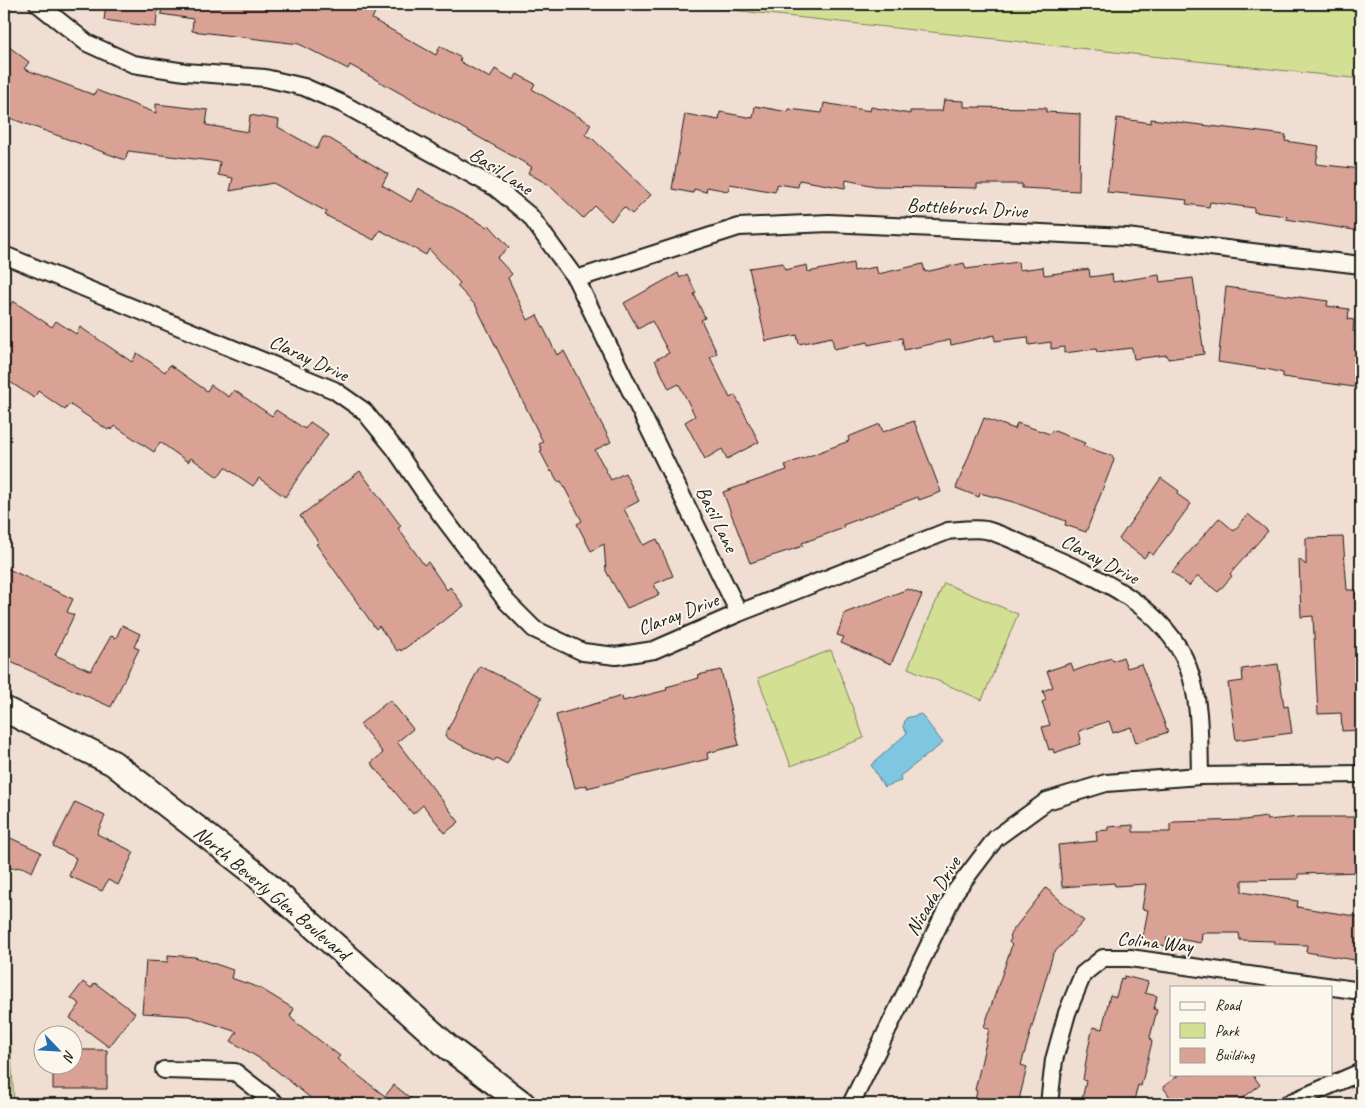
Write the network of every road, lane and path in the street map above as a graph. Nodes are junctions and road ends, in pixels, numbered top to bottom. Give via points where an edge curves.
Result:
1 (38, 4) edge
2 (4, 255) edge
3 (1361, 265) edge
4 (576, 279) junction
5 (739, 613) junction
6 (4, 709) edge
7 (1361, 774) edge
8 (1200, 776) junction
9 (1326, 986) edge
10 (1332, 987) edge
11 (1361, 991) edge
12 (164, 1070) dead end
13 (1361, 1072) edge
14 (276, 1104) edge
15 (523, 1104) edge
16 (851, 1104) edge
17 (1049, 1104) edge
18 (1287, 1104) edge

1 - 4 street, Basil Lane via 87,43 132,64 265,78 304,87 343,104 496,188 530,216
2 - 5 street, Claray Drive via 334,390 364,411 395,448 507,602 534,629 559,642 583,652 616,656 654,650
3 - 4 street, Bottlebrush Drive via 1126,237 829,223 739,227
4 - 5 street, Basil Lane
5 - 8 street, Claray Drive via 948,531 985,530 1012,539 1094,576 1133,600 1169,632 1188,666 1198,709
6 - 15 main road, North Beverly Glen Boulevard via 113,763 252,872 448,1047
7 - 8 street, Nicada Drive
8 - 16 street, Nicada Drive via 1106,783 1089,788 1047,801 996,838 955,892
9 - 17 street, Colina Way via 1130,958 1103,958 1083,974 1067,1013 1054,1060
10 - 11 street, Colina Way
12 - 14 street via 235,1072
13 - 18 street

